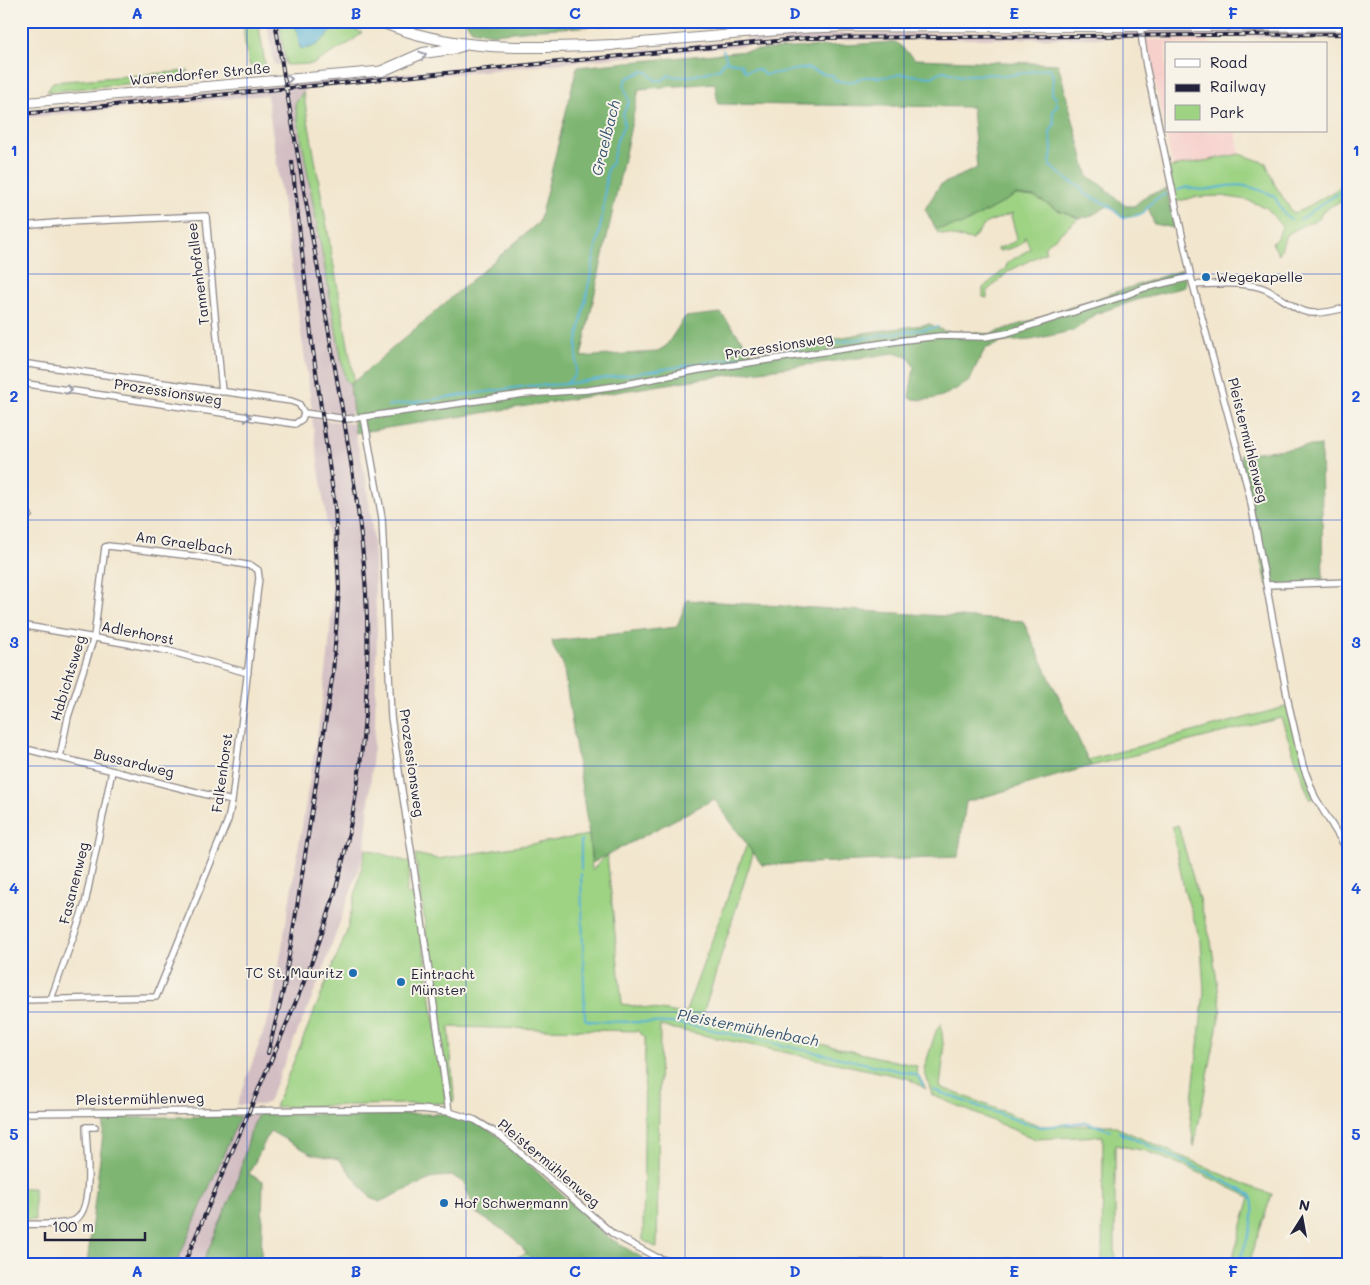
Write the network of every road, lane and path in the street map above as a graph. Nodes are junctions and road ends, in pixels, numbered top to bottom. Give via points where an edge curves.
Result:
1 (380, 22) edge
2 (1139, 24) edge
3 (1349, 26) edge
4 (466, 45) junction
5 (612, 45) joint
6 (382, 71) joint
7 (21, 103) edge
8 (21, 226) edge
9 (1191, 277) junction
10 (1193, 285) junction
11 (1349, 307) edge
12 (21, 363) edge
13 (21, 383) edge
14 (222, 392) junction
15 (304, 413) junction
16 (364, 417) junction
17 (21, 515) edge
18 (29, 515) dead end
19 (105, 547) joint
20 (258, 570) joint
21 (1349, 582) edge
22 (1267, 586) junction
23 (21, 625) edge
24 (94, 636) junction
25 (248, 673) junction
26 (30, 750) dead end
27 (60, 757) junction
28 (112, 770) junction
29 (232, 800) junction
30 (1349, 853) edge
31 (51, 999) junction
32 (21, 1000) edge
33 (449, 1112) junction
34 (21, 1113) edge
35 (94, 1127) dead end
36 (21, 1224) edge
37 (1051, 1264) edge

1 - 4 highway
2 - 3 main road
2 - 5 main road via 808,28
2 - 9 street, Pleistermühlenweg
4 - 5 highway via 532,48
6 -> 4 highway via 423,54
7 -> 6 main road, Warendorfer Straße
8 - 14 street, Tannenhofallee via 206,216
9 - 10 street, Pleistermühlenweg
9 - 16 street, Prozessionsweg via 985,338 940,336 905,340 699,370 616,386 524,394
10 - 11 street via 1259,287 1275,293 1298,309 1314,313
10 - 22 street, Pleistermühlenweg via 1250,493
12 - 14 street, Prozessionsweg
13 -> 15 street, Prozessionsweg via 295,424
14 - 15 street, Prozessionsweg via 291,401 298,404
15 - 16 street, Prozessionsweg via 347,419
16 - 33 street, Prozessionsweg via 382,518 391,717
17 - 18 street
19 - 20 street, Am Graelbach via 201,557 252,566
19 - 24 street, Habichtsweg
20 - 25 street, Falkenhorst
21 - 22 street
22 - 30 street, Pleistermühlenweg via 1289,706 1304,766 1315,797
23 - 24 street, Adlerhorst
24 - 25 street, Adlerhorst via 169,651
24 - 27 street, Habichtsweg via 68,717
25 - 29 street, Falkenhorst
26 - 27 street, Bussardweg
27 - 28 street, Bussardweg
28 - 29 street, Bussardweg
28 - 31 street, Fasanenweg via 85,904
29 - 31 street, Falkenhorst via 228,820 156,997
31 - 32 street
33 - 34 street, Pleistermühlenweg via 420,1109
33 - 37 street, Pleistermühlenweg via 474,1120 501,1136 613,1234 665,1260
35 - 36 street via 86,1127 87,1199 82,1212 66,1223

